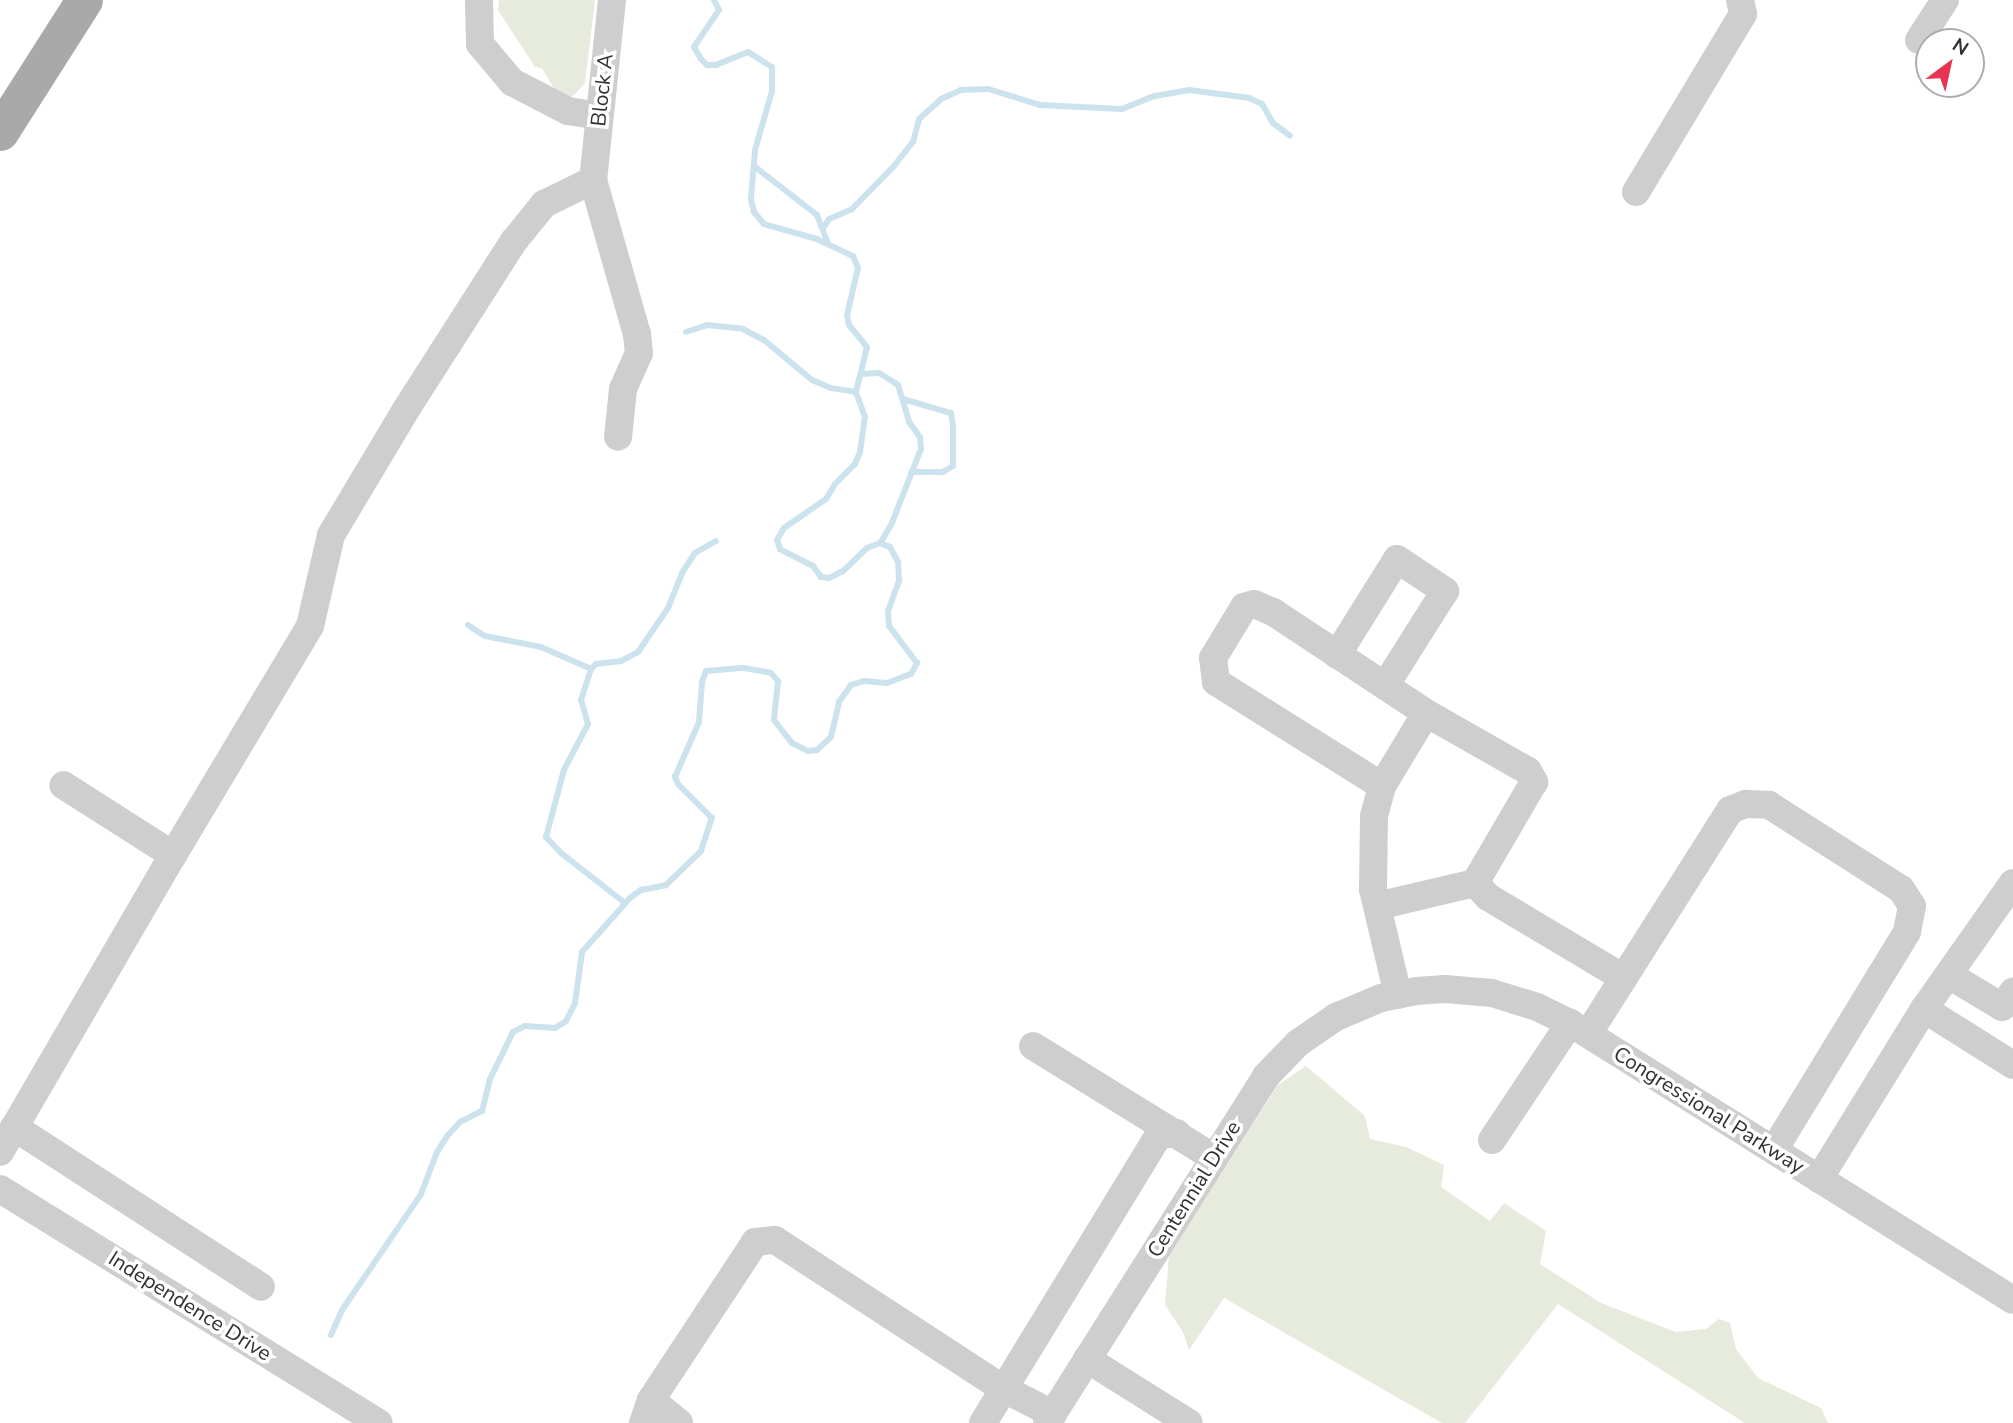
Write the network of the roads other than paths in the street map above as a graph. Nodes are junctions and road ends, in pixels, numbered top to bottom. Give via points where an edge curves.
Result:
1 (84, 0) edge
2 (480, 0) edge
3 (612, 0) edge
4 (1740, 0) edge
5 (1945, 0) edge
6 (1927, 28) edge
7 (599, 116) junction
8 (0, 132) edge
9 (593, 180) junction
10 (1636, 192) dead end
11 (618, 437) dead end
12 (1337, 655) junction
13 (1385, 686) junction
14 (1426, 713) junction
15 (63, 785) dead end
16 (1382, 786) junction
17 (173, 855) junction
18 (1475, 883) junction
19 (2013, 883) edge
20 (1377, 905) junction
21 (1949, 975) junction
22 (1624, 978) junction
23 (2013, 992) edge
24 (1390, 997) junction
25 (1924, 1009) junction
26 (1579, 1029) junction
27 (1033, 1046) dead end
28 (2013, 1065) edge
29 (14, 1127) junction
30 (1177, 1133) junction
31 (1492, 1140) dead end
32 (1774, 1150) junction
33 (0, 1153) edge
34 (1213, 1158) junction
35 (1819, 1179) junction
36 (0, 1189) edge
37 (261, 1287) dead end
38 (2013, 1300) edge
39 (1087, 1359) junction
40 (1004, 1390) junction
41 (647, 1412) edge
42 (1050, 1418) edge
43 (379, 1423) edge
44 (679, 1423) edge
45 (983, 1423) edge
46 (1189, 1423) edge

1 - 8 main road
2 - 7 street via 480,44 512,82 568,111
3 - 7 street, Block A
4 - 10 street via 1743,14
5 - 6 street
7 - 9 street, Block A
9 - 11 street via 639,353 623,389
9 - 17 street via 568,190 536,213 407,408 331,535 310,626
12 - 13 street
12 - 13 street via 1397,559 1445,591
12 - 16 street via 1254,604 1244,607 1213,657 1212,671 1216,682
13 - 14 street
14 - 16 street
14 - 18 street via 1528,771 1534,782
15 - 17 street
16 - 20 street via 1374,816
17 - 29 street
18 - 20 street
18 - 22 street via 1488,897
19 - 21 street
20 - 24 street
21 - 23 street via 2002,1007
21 - 25 street
22 - 26 street
22 - 32 street via 1730,810 1746,804 1769,804 1900,888 1912,906 1907,932
24 - 26 street, Congressional Parkway via 1445,989 1492,993 1537,1007
24 - 34 street, Centennial Drive via 1336,1017 1290,1051 1254,1093
25 - 28 street
25 - 35 street
26 - 31 street
26 - 32 street, Congressional Parkway
27 - 30 street
29 - 33 street
29 - 37 street
30 - 34 street
30 - 40 street via 1159,1135
32 - 35 street, Congressional Parkway
34 - 39 street, Centennial Drive
35 - 38 street, Congressional Parkway
36 - 43 street, Independence Drive
39 - 42 street, Centennial Drive
39 - 46 street
40 - 41 street via 775,1240 755,1242
40 - 42 street
40 - 45 street
41 - 44 street

